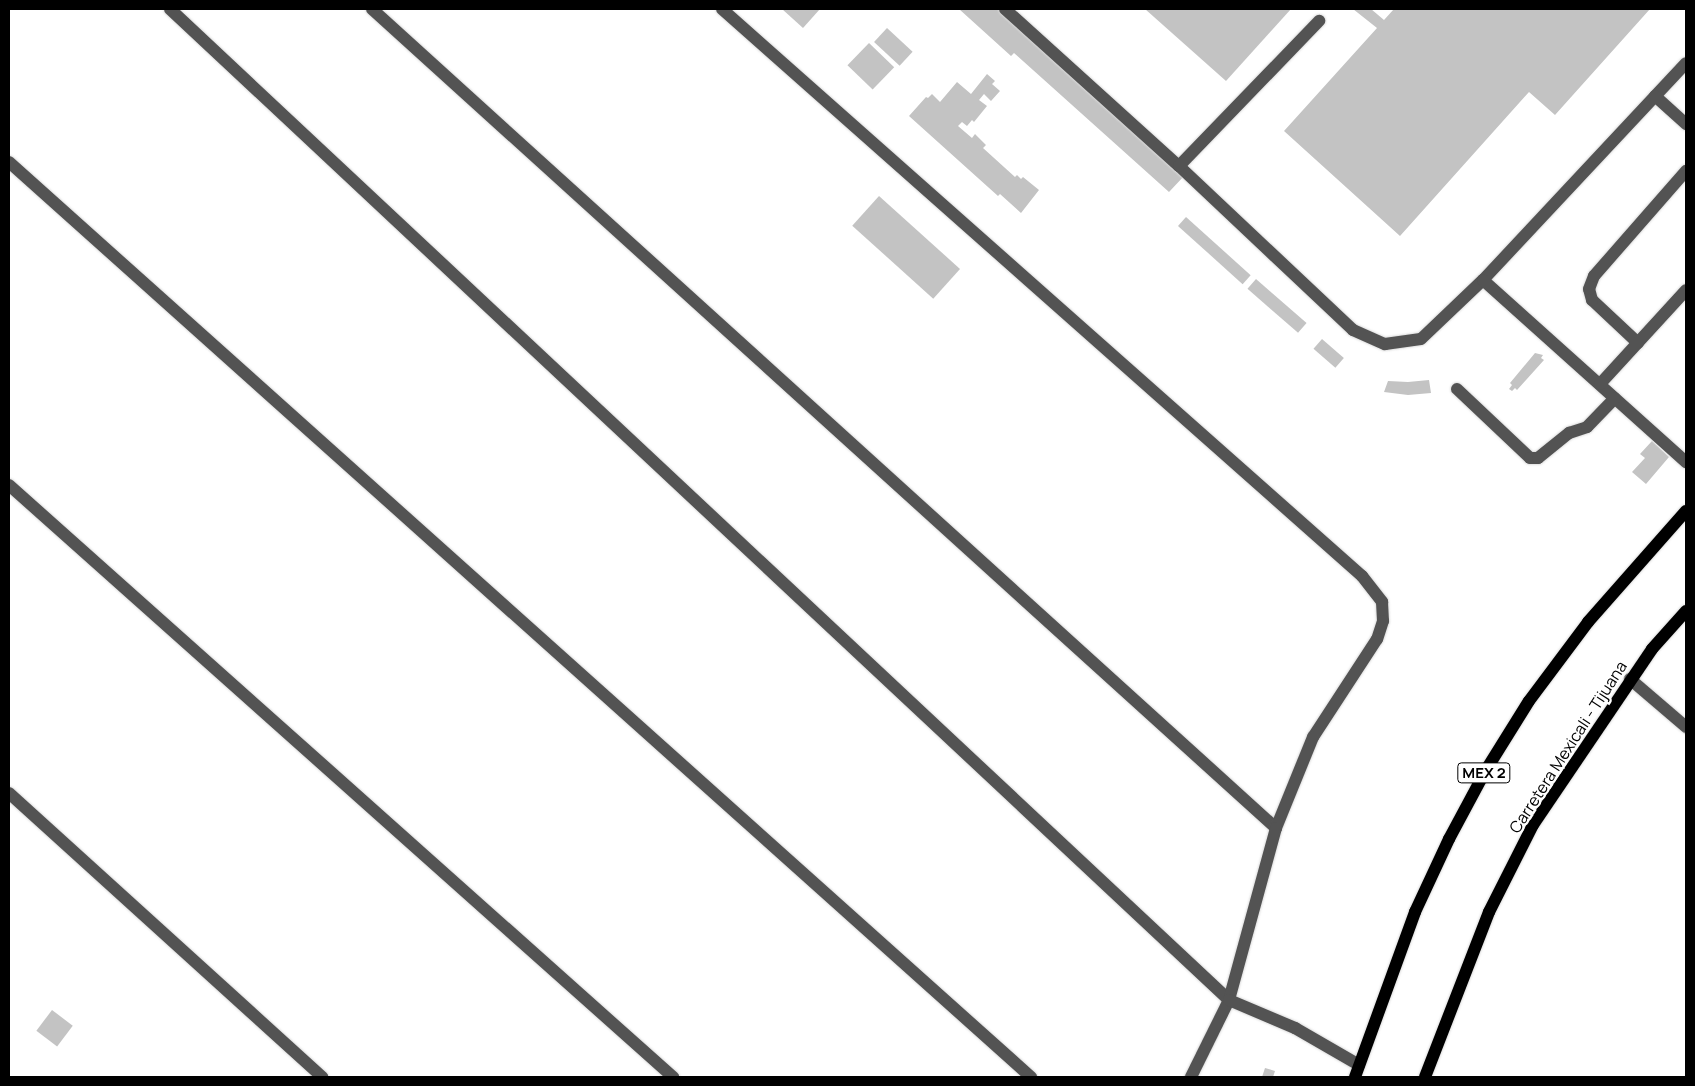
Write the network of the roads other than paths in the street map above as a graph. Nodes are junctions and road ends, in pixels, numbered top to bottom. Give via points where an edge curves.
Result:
1 (170, 9) edge
2 (372, 9) edge
3 (722, 9) edge
4 (1005, 9) edge
5 (1319, 21) dead end
6 (1686, 63) edge
7 (1655, 96) junction
8 (1686, 124) edge
9 (9, 162) edge
10 (1179, 166) junction
11 (1686, 171) edge
12 (1483, 280) junction
13 (1686, 290) edge
14 (1638, 343) junction
15 (1600, 384) junction
16 (1457, 389) dead end
17 (1615, 398) junction
18 (1686, 462) edge
19 (9, 485) edge
20 (1686, 511) edge
21 (1686, 611) edge
22 (1630, 679) junction
23 (1686, 727) edge
24 (9, 793) edge
25 (1276, 828) junction
26 (1229, 1000) junction
27 (1359, 1065) junction
28 (322, 1077) edge
29 (673, 1077) edge
30 (1031, 1077) edge
31 (1192, 1077) edge
32 (1355, 1077) edge
33 (1425, 1077) edge

1 - 26 lane
2 - 25 lane
3 - 25 lane via 1362,576 1382,602 1383,621 1377,639 1313,737
4 - 10 lane
5 - 10 lane
6 - 7 lane
7 - 8 lane
7 - 12 lane
9 - 30 lane
10 - 12 lane via 1353,330 1385,344 1421,339
11 - 14 lane via 1594,276 1589,290 1592,300
12 - 15 lane
13 - 14 lane
14 - 15 lane
15 - 17 lane
16 - 17 lane via 1530,458 1538,458 1569,434 1587,427
17 - 18 lane
19 - 29 lane
20 - 27 main road, MEX 2 via 1588,622 1529,701 1486,770 1414,912
21 - 22 main road, Carretera Mexicali - Tijuana
22 - 23 lane
22 - 33 main road, Carretera Mexicali - Tijuana via 1533,825 1489,912
24 - 28 lane
25 - 26 lane
26 - 27 lane via 1295,1028
26 - 31 lane
27 - 32 main road, MEX 2

